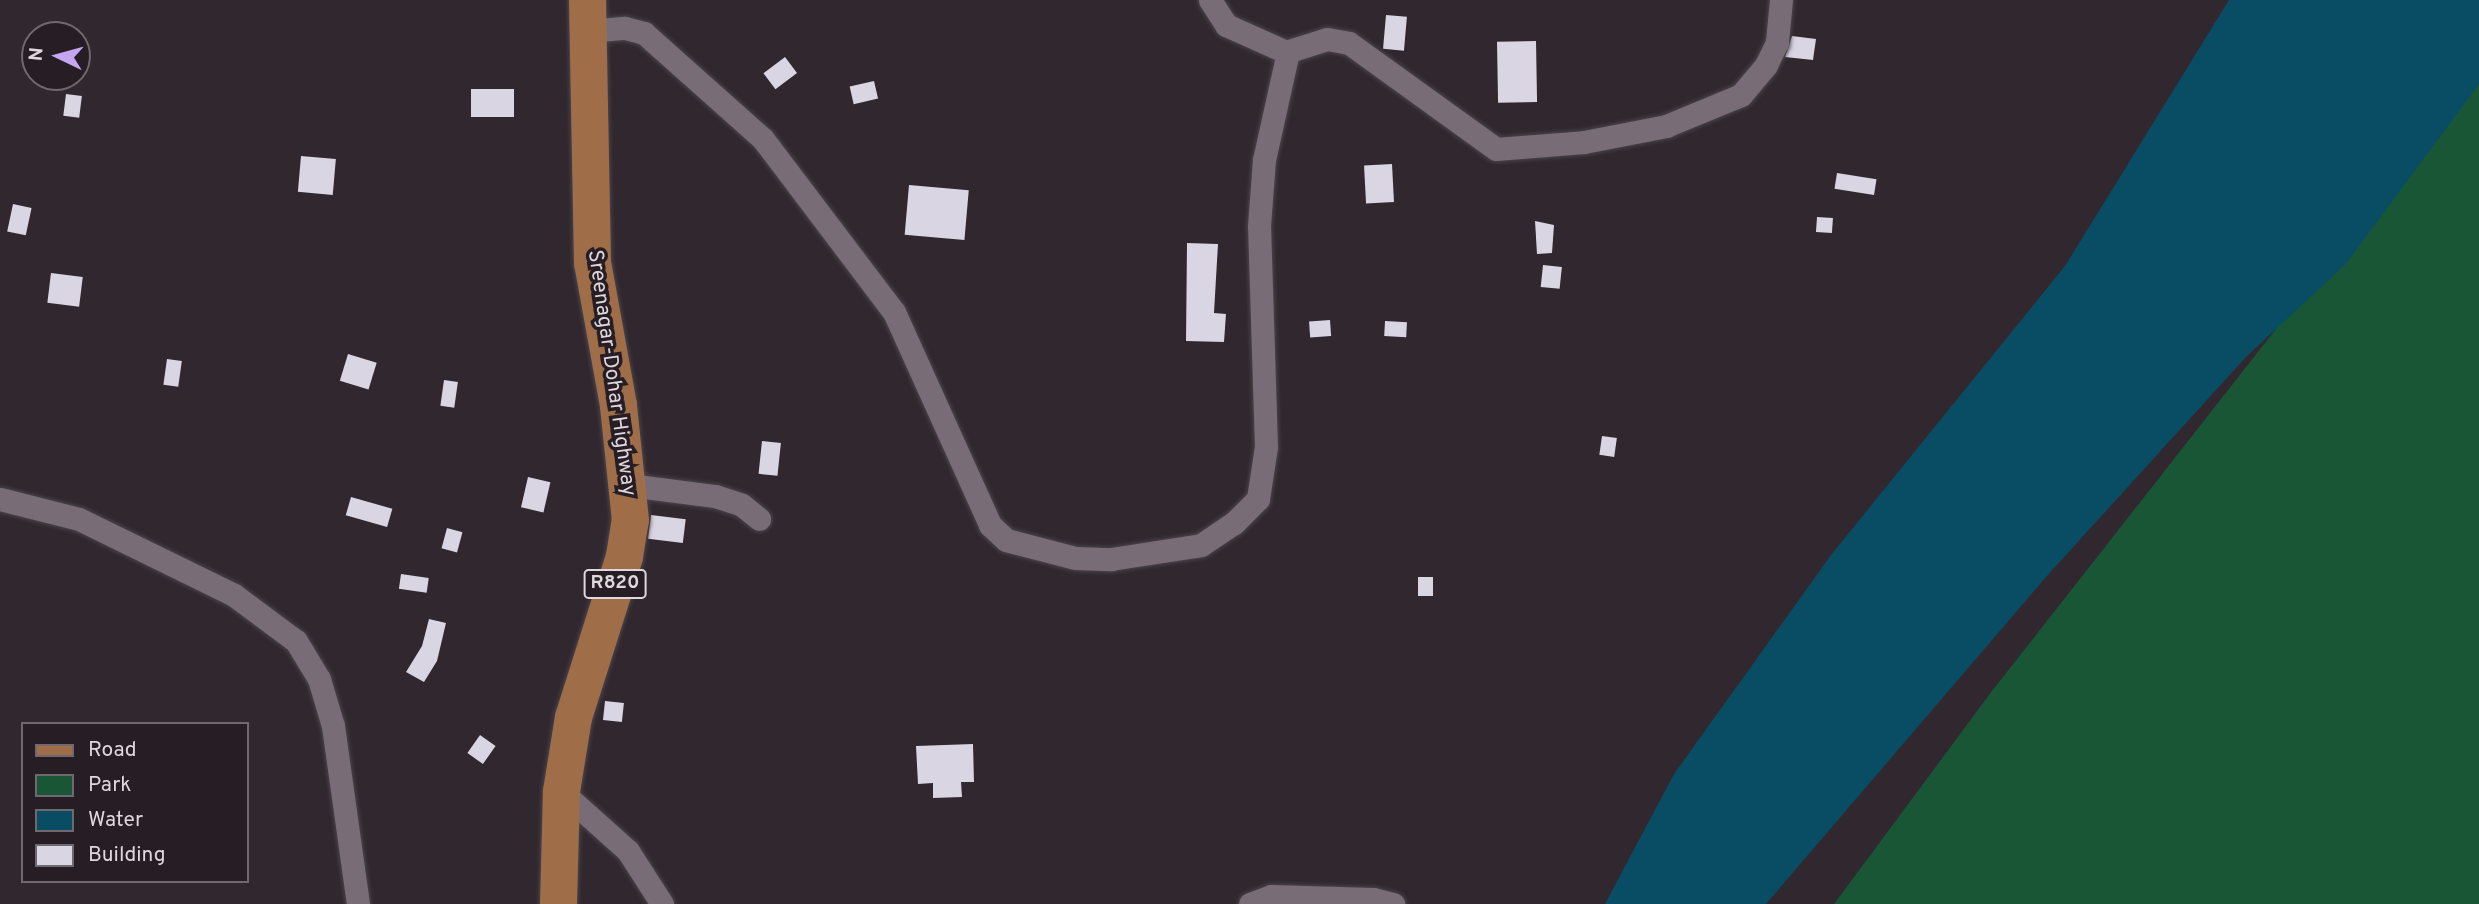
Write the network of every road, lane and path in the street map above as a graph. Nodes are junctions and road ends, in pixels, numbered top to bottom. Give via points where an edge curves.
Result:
1 (1210, 0) edge
2 (1781, 0) edge
3 (588, 16) edge
4 (1288, 52) junction
5 (629, 485) junction
6 (0, 499) edge
7 (759, 519) dead end
8 (561, 791) junction
9 (358, 904) edge
10 (558, 904) edge
11 (662, 904) edge
12 (1250, 904) edge
13 (1393, 904) edge

1 - 4 street via 1226,25
2 - 4 street via 1777,42 1766,65 1741,95 1665,127 1584,142 1494,149 1349,43 1327,39
3 - 4 street via 644,33 763,139 894,312 990,525 1006,540 1075,558 1111,559 1201,545 1234,523 1258,499 1266,447 1259,226 1264,160
3 - 5 main road, Sreenagar-Dohar Highway / R820 via 592,261
5 - 7 street via 715,496 742,505
5 - 8 main road, Sreenagar-Dohar Highway / R820 via 624,556 573,717
6 - 9 street via 79,519 234,595 296,641 319,679 333,726
8 - 10 main road, Sreenagar-Dohar Highway / R820
8 - 11 street via 628,851
12 - 13 street via 1271,896 1373,899

